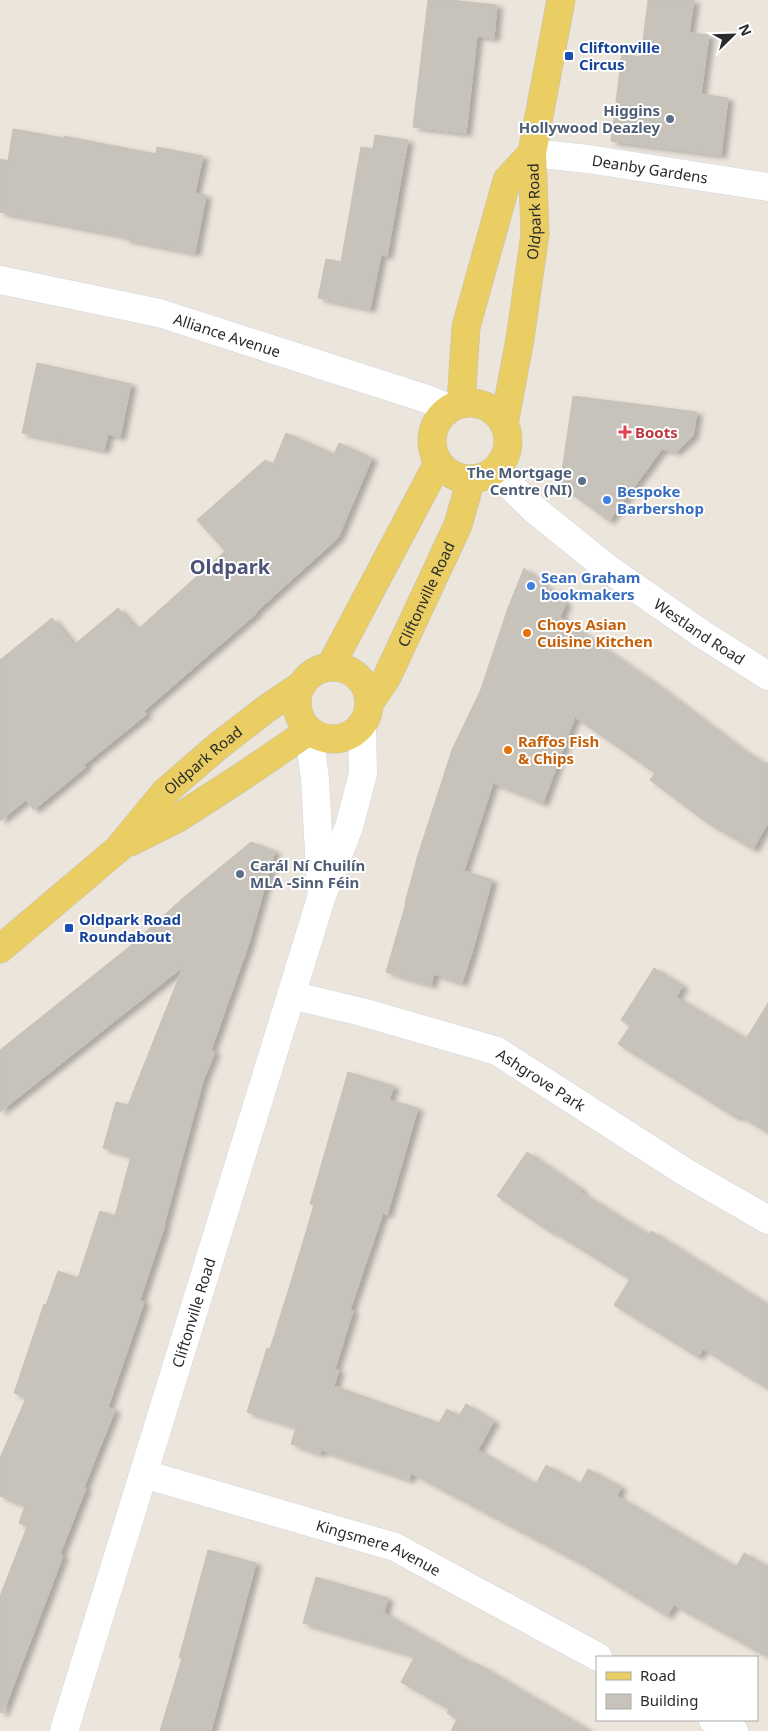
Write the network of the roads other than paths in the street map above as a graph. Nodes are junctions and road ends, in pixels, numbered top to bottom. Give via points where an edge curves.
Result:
1 (560, 0) edge
2 (532, 152) junction
3 (768, 187) edge
4 (0, 280) edge
5 (456, 406) junction
6 (504, 424) junction
7 (438, 463) junction
8 (482, 475) junction
9 (330, 667) junction
10 (768, 676) edge
11 (300, 686) junction
12 (366, 715) junction
13 (309, 731) junction
14 (118, 849) junction
15 (322, 895) junction
16 (0, 949) edge
17 (291, 994) junction
18 (768, 1220) edge
19 (144, 1474) junction
20 (596, 1656) edge
21 (715, 1721) edge
22 (64, 1731) edge
23 (734, 1731) edge

1 - 2 main road, Oldpark Road
2 - 3 street, Deanby Gardens
2 - 5 main road via 507,180 466,327
2 - 6 main road, Oldpark Road via 535,234
4 - 5 street, Alliance Avenue via 159,312
5 - 6 main road via 473,403 485,406
5 - 7 main road via 440,416 434,427 431,439
6 - 8 main road via 507,449 502,460
7 - 8 main road via 457,477
7 - 9 main road
8 - 10 street, Westland Road via 534,509 608,568
8 - 12 main road, Cliftonville Road
9 - 11 main road via 308,676
9 - 12 main road via 343,668 354,674 364,687
11 - 13 main road via 297,710
11 - 14 main road, Oldpark Road via 231,736 165,792
12 - 13 main road via 354,733 343,738 331,740
12 - 15 street, Cliftonville Road via 364,774 349,827
13 - 14 main road, Oldpark Road via 178,818
13 - 15 street, Cliftonville Road
14 - 16 main road, Oldpark Road
15 - 17 street, Cliftonville Road
17 - 18 street, Ashgrove Park via 497,1051 685,1172
17 - 19 street, Cliftonville Road
19 - 20 street, Kingsmere Avenue via 395,1547
19 - 22 street, Cliftonville Road
21 - 23 street

